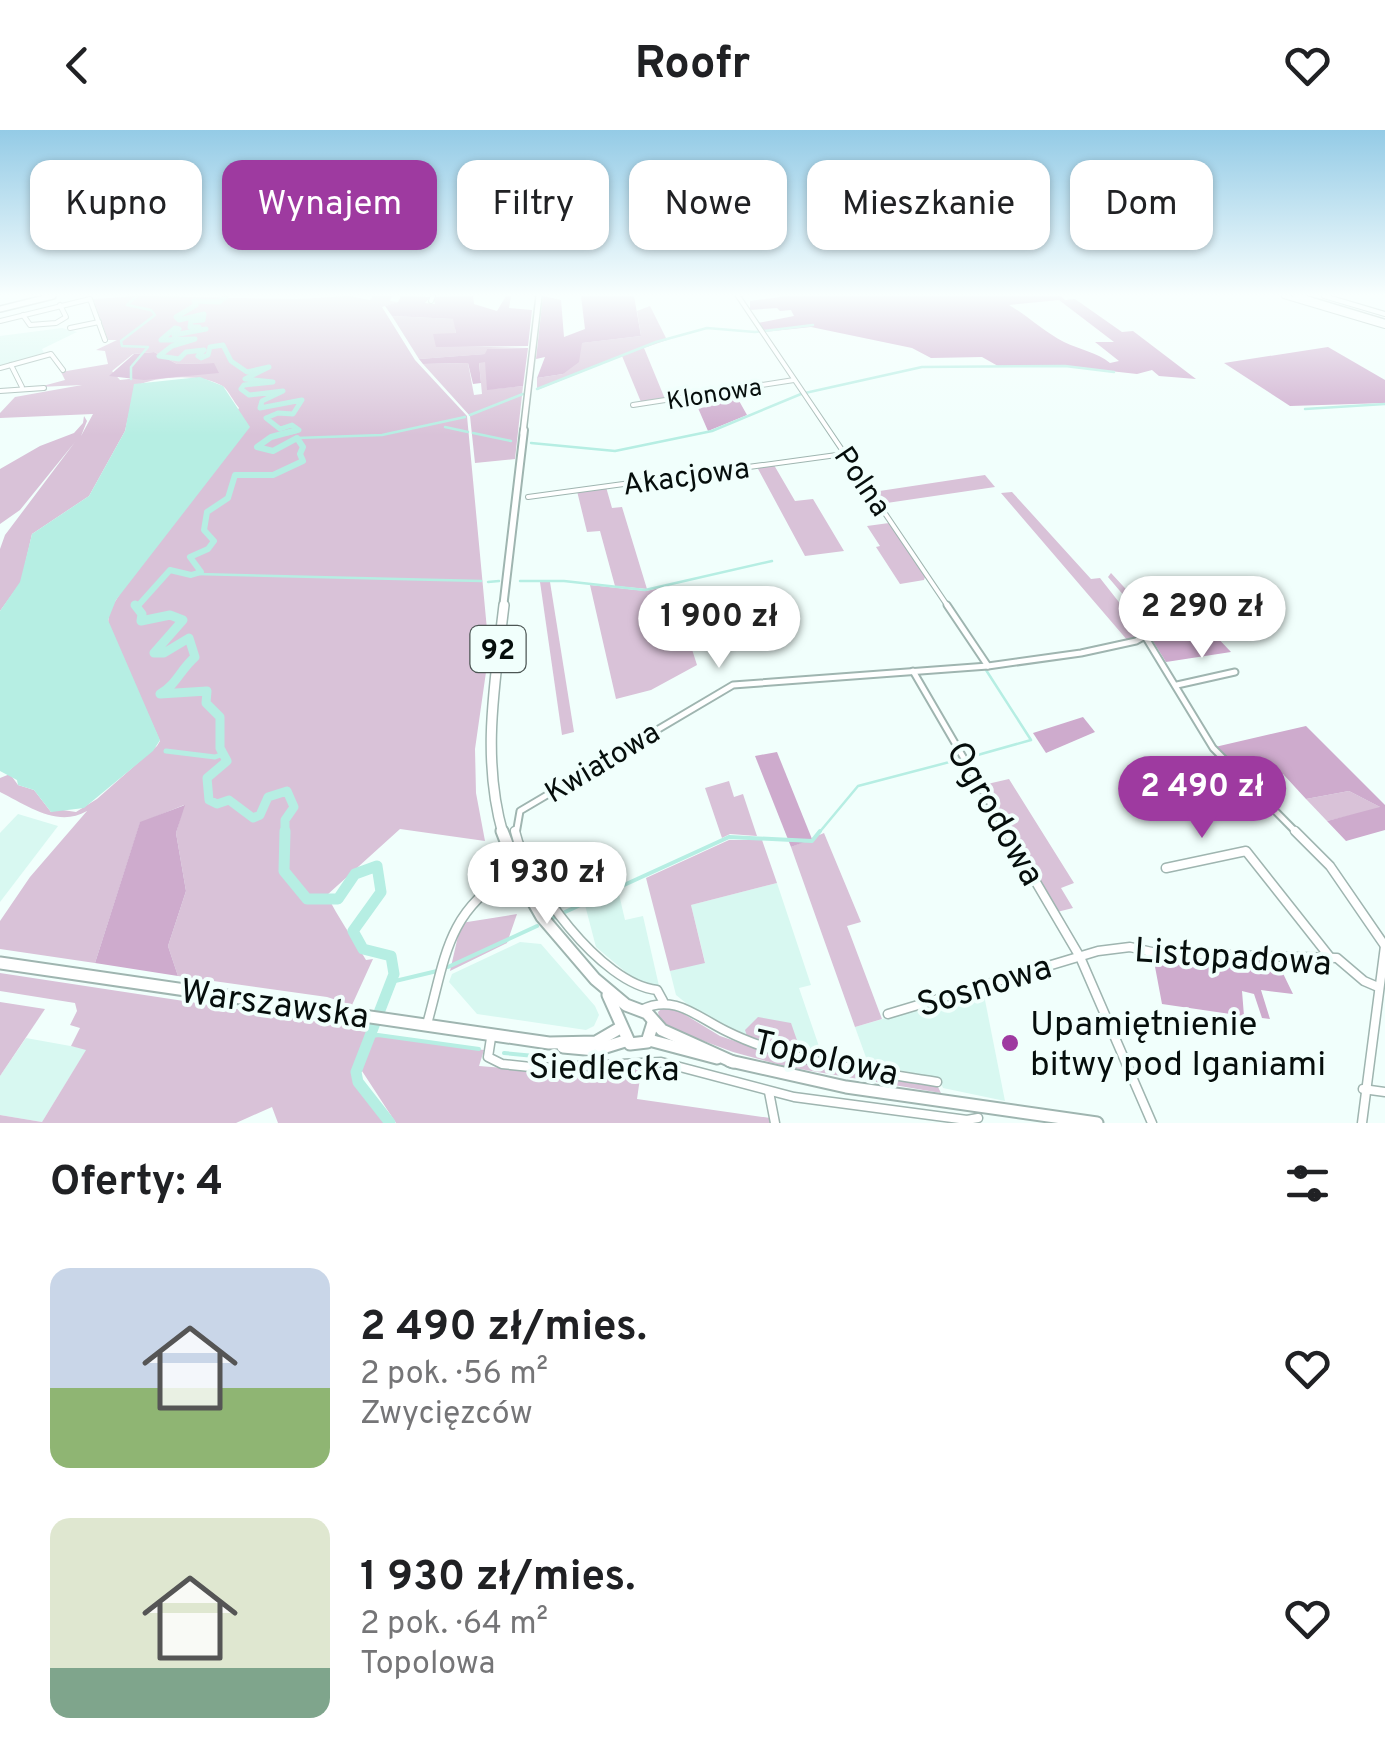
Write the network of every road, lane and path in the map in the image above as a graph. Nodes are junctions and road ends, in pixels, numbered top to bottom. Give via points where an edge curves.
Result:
1 (534, 342) edge
2 (769, 342) edge
3 (12, 365) junction
4 (0, 368) edge
5 (63, 370) dead end
6 (794, 380) junction
7 (44, 388) dead end
8 (20, 389) junction
9 (0, 391) edge
10 (633, 405) dead end
11 (844, 454) junction
12 (528, 498) dead end
13 (1179, 617) dead end
14 (1145, 637) junction
15 (988, 666) junction
16 (912, 670) junction
17 (1235, 672) dead end
18 (1176, 685) junction
19 (1166, 868) dead end
20 (508, 876) dead end
21 (1385, 946) edge
22 (1080, 956) junction
23 (1330, 958) junction
24 (0, 963) edge
25 (596, 979) junction
26 (1378, 987) junction
27 (658, 1001) junction
28 (1380, 1002) edge
29 (888, 1014) dead end
30 (645, 1015) junction
31 (427, 1025) junction
32 (621, 1025) junction
33 (492, 1035) junction
34 (649, 1040) junction
35 (625, 1041) junction
36 (549, 1043) junction
37 (733, 1062) junction
38 (937, 1082) dead end
39 (1364, 1089) junction
40 (769, 1092) junction
41 (1385, 1092) edge
42 (978, 1118) dead end
43 (945, 1120) edge
44 (775, 1123) edge
45 (1097, 1123) edge
46 (1152, 1123) edge
47 (1362, 1123) edge

1 - 25 main road, 92 via 489,778 517,874 551,928
2 - 6 street, Polna
3 - 4 street
3 - 5 street via 54,354
3 - 8 street
6 - 10 street, Klonowa
6 - 11 street, Polna
7 - 8 street
8 - 9 street
11 - 12 street, Akacjowa
11 - 15 street, Polna
13 - 14 street, Kwiatowa
14 - 15 street, Kwiatowa
14 - 18 street
15 - 16 street, Kwiatowa
16 - 22 street, Ogrodowa
16 - 27 street, Kwiatowa via 729,686 520,811 514,821 520,850 553,905 599,959
17 - 18 street
18 - 21 street via 1213,748 1330,866
19 - 23 street via 1246,850
20 - 31 street via 477,894 460,915
21 - 26 street
22 - 23 street, Listopadowa via 1130,947
22 - 29 street, Sosnowa
22 - 46 street, Ogrodowa
23 - 26 street, Listopadowa via 1343,959 1358,980
24 - 31 main road, Warszawska
25 - 30 main road, 92
25 - 32 main road, 92 via 618,1008
26 - 28 street
27 - 30 street
27 - 38 street, Topolowa via 775,1050
28 - 39 street
30 - 32 main road
30 - 34 main road
30 - 37 main road, Siedlecka / 92
31 - 33 main road, Warszawska
32 - 35 main road, 92
32 - 36 main road, Warszawska via 595,1043
33 - 36 main road, Warszawska
33 - 40 street, Siedlecka via 488,1057 495,1062 542,1069 660,1062
34 - 35 main road, 92 via 636,1046
34 - 37 main road, Siedlecka / 92
35 - 36 main road, Warszawska via 590,1051
37 - 45 main road, Siedlecka / 92 via 846,1087
39 - 41 street
39 - 47 street
40 - 43 street, Siedlecka
40 - 44 street
42 - 43 street, Siedlecka

